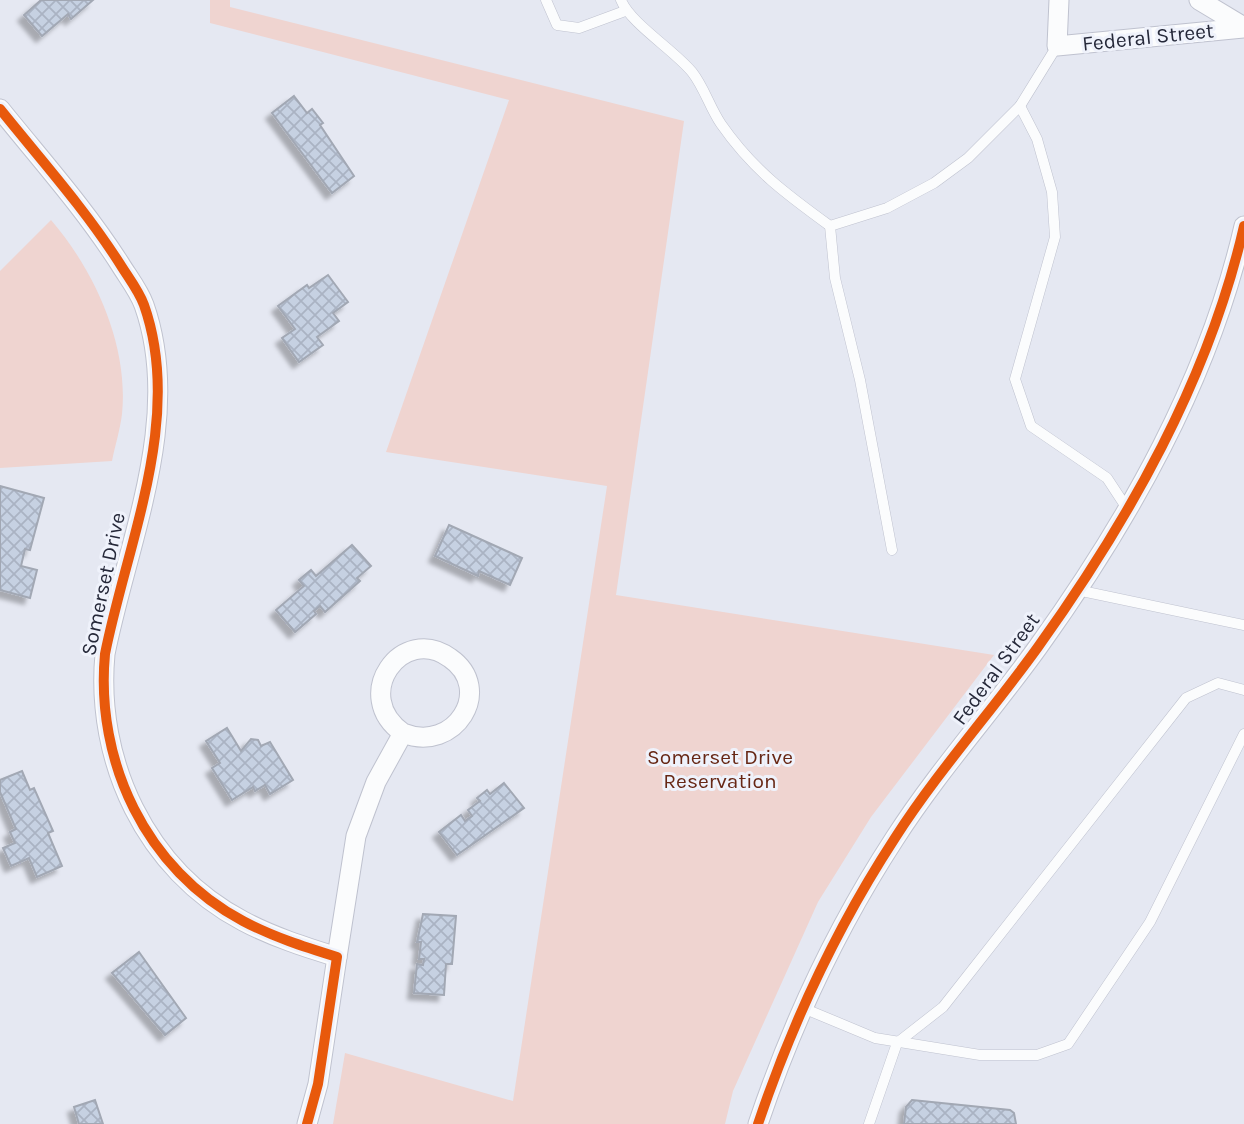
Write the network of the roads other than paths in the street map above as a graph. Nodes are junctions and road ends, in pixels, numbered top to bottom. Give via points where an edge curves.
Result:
1 (546, 0) edge
2 (621, 0) edge
3 (1059, 0) edge
4 (1199, 0) edge
5 (625, 11) junction
6 (1244, 28) edge
7 (1057, 46) junction
8 (1020, 106) junction
9 (0, 109) edge
10 (830, 226) junction
11 (1243, 238) edge
12 (1128, 510) junction
13 (892, 550) dead end
14 (1076, 589) junction
15 (1244, 625) edge
16 (1244, 690) edge
17 (403, 733) junction
18 (1244, 734) edge
19 (337, 957) junction
20 (803, 1008) junction
21 (897, 1042) junction
22 (307, 1124) edge
23 (758, 1124) edge
24 (869, 1124) edge

1 - 5 lane via 557,25 579,28
2 - 5 lane
3 - 7 street, Federal Street
4 - 6 street, Federal Street
5 - 10 lane via 692,73 720,123 770,183
6 - 7 street, Federal Street
7 - 8 lane
8 - 10 lane via 968,158 934,183 887,208
8 - 12 lane via 1037,139 1052,192 1055,237 1015,379 1031,426 1107,478
9 - 19 street, Somerset Drive via 125,272 144,304 155,353 155,436 112,619 102,685 106,727 120,780 169,862 215,904 275,937
10 - 13 lane via 835,278 860,380
11 - 12 street, Federal Street via 1191,382
12 - 14 street, Federal Street
14 - 15 lane
14 - 20 street, Federal Street via 1039,646 897,835 854,904
16 - 21 lane via 1218,682 1186,698 943,1007
17 - 17 street via 389,720 381,702 385,674 405,654 424,649 443,653 464,672 469,690 467,709 456,725 440,735 422,738
17 - 19 street via 376,782 356,836
18 - 21 lane via 1150,922 1068,1044 1037,1055 980,1055
19 - 22 street via 318,1084
20 - 21 lane via 875,1038
20 - 23 street, Federal Street
21 - 24 lane

